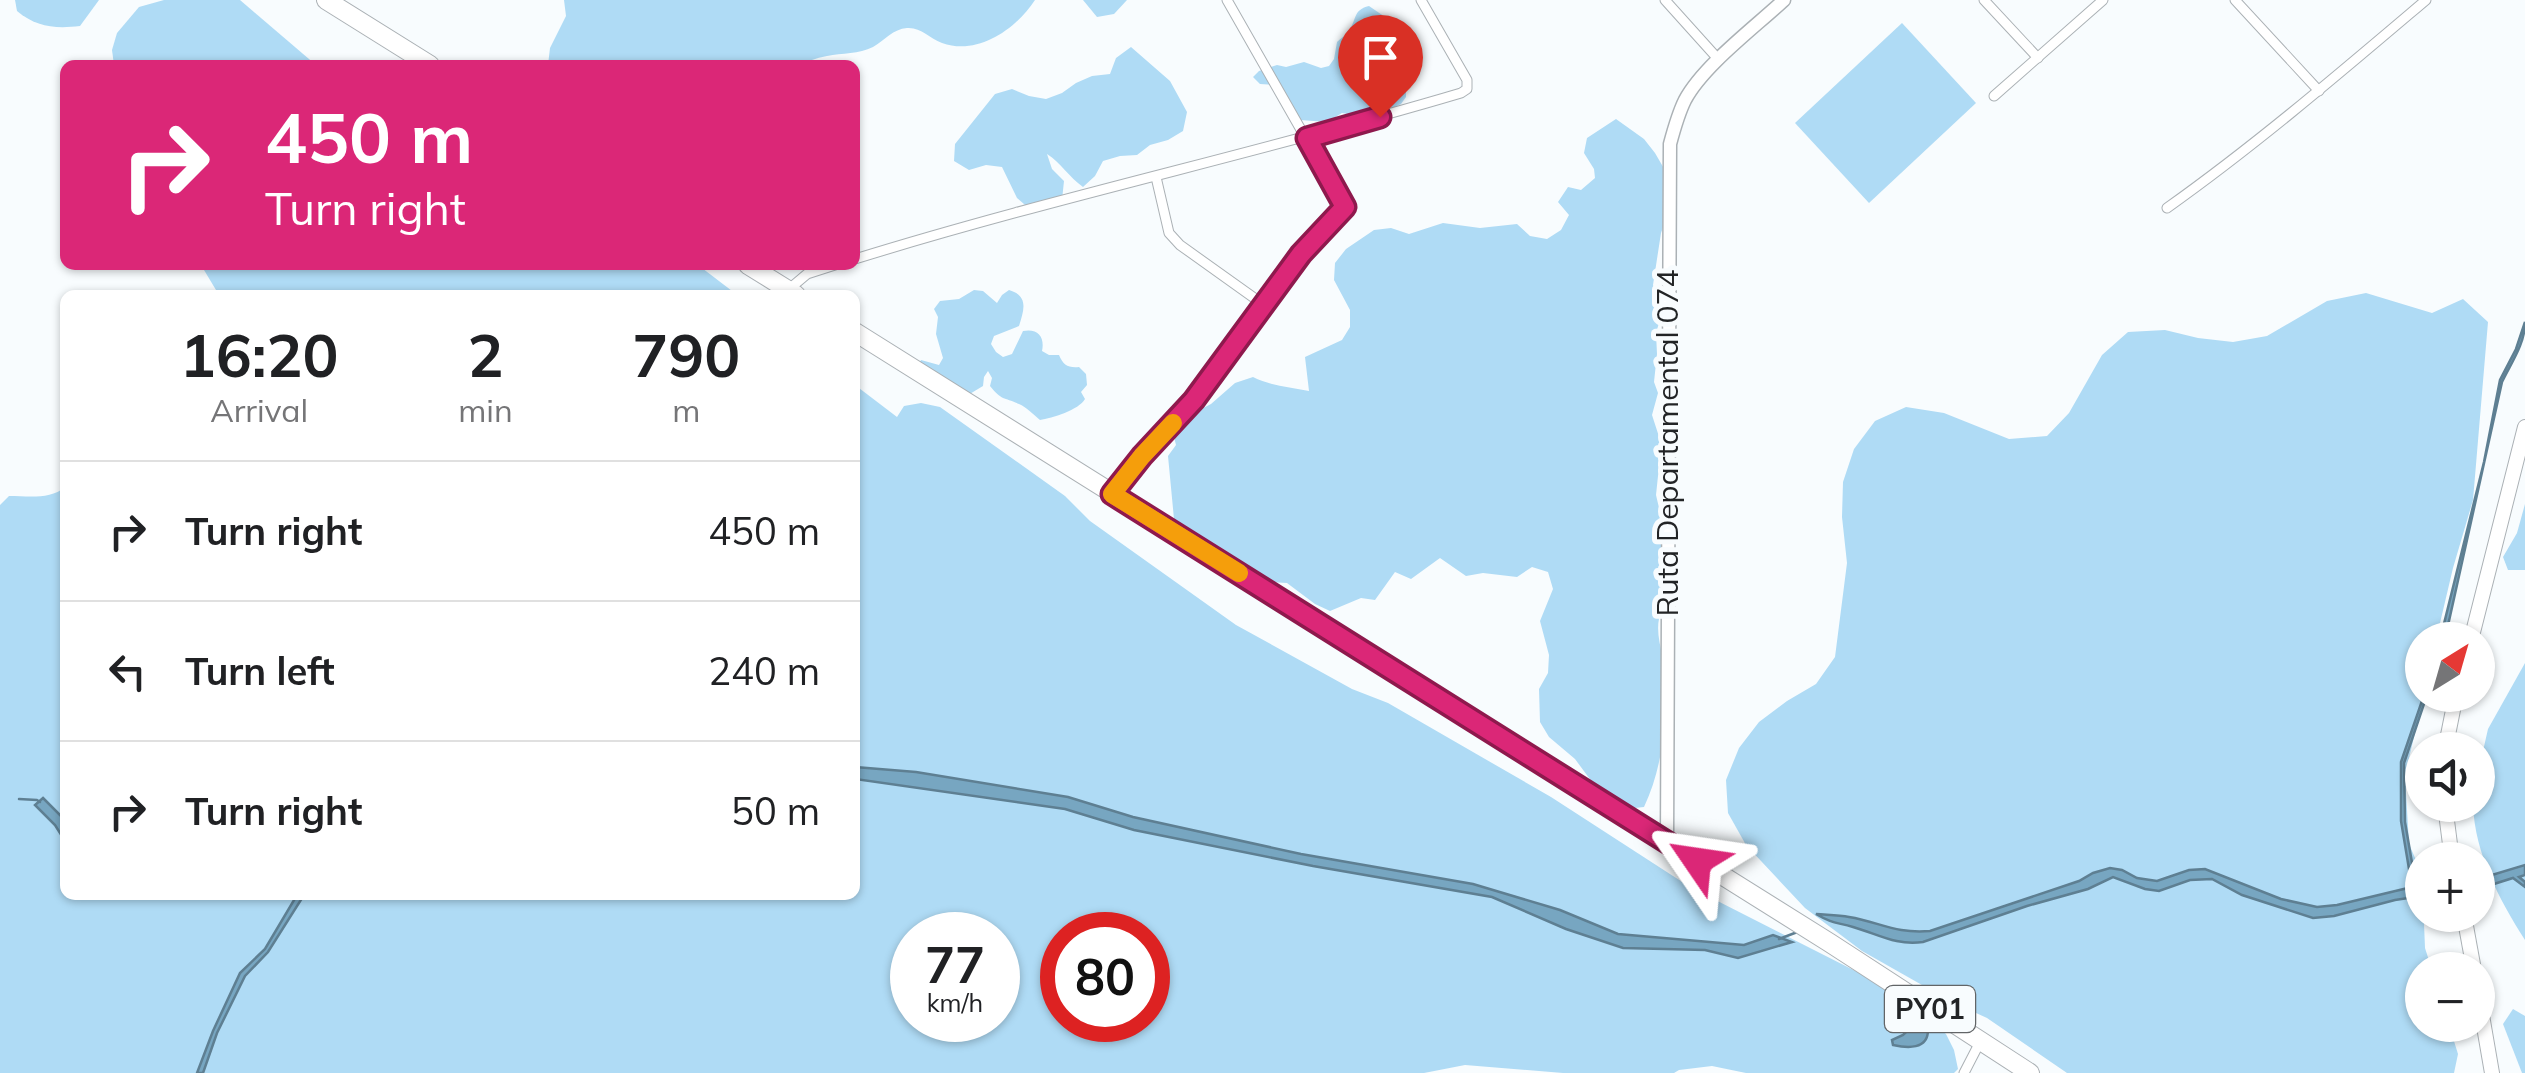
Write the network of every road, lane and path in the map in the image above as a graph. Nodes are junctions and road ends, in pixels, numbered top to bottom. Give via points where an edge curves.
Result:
1 (326, 0) edge
2 (1227, 0) edge
3 (1665, 0) edge
4 (1784, 0) edge
5 (1984, 0) edge
6 (2103, 0) edge
7 (2235, 0) edge
8 (2426, 0) edge
9 (1425, 1) edge
10 (2038, 58) junction
11 (422, 60) edge
12 (1719, 60) junction
13 (2319, 91) junction
14 (1994, 96) dead end
15 (1307, 138) junction
16 (1156, 176) junction
17 (2166, 208) dead end
18 (860, 257) edge
19 (756, 270) edge
20 (819, 270) edge
21 (789, 290) edge
22 (794, 290) edge
23 (1264, 305) junction
24 (860, 335) edge
25 (2525, 427) edge
26 (1112, 494) junction
27 (2475, 622) edge
28 (1667, 842) junction
29 (1980, 1042) junction
30 (2487, 1042) edge
31 (1964, 1073) edge
32 (2030, 1073) edge
33 (2492, 1073) edge

1 - 11 highway
2 - 15 street
3 - 12 street
4 - 12 street, Ruta Departamental 074
5 - 10 street
6 - 10 street
7 - 13 street
8 - 13 street
9 - 15 street via 1467,90
10 - 14 street
12 - 28 street, Ruta Departamental 074 via 1687,96 1670,144
13 - 17 street
15 - 16 street
15 - 23 street via 1345,207
16 - 18 street
16 - 23 street via 1169,233
19 - 21 highway
20 - 22 street
23 - 26 street
24 - 26 highway, PY01
25 - 27 main road
26 - 28 highway, PY01
28 - 29 highway, PY01
29 - 31 street
29 - 32 highway, PY01
30 - 33 main road

